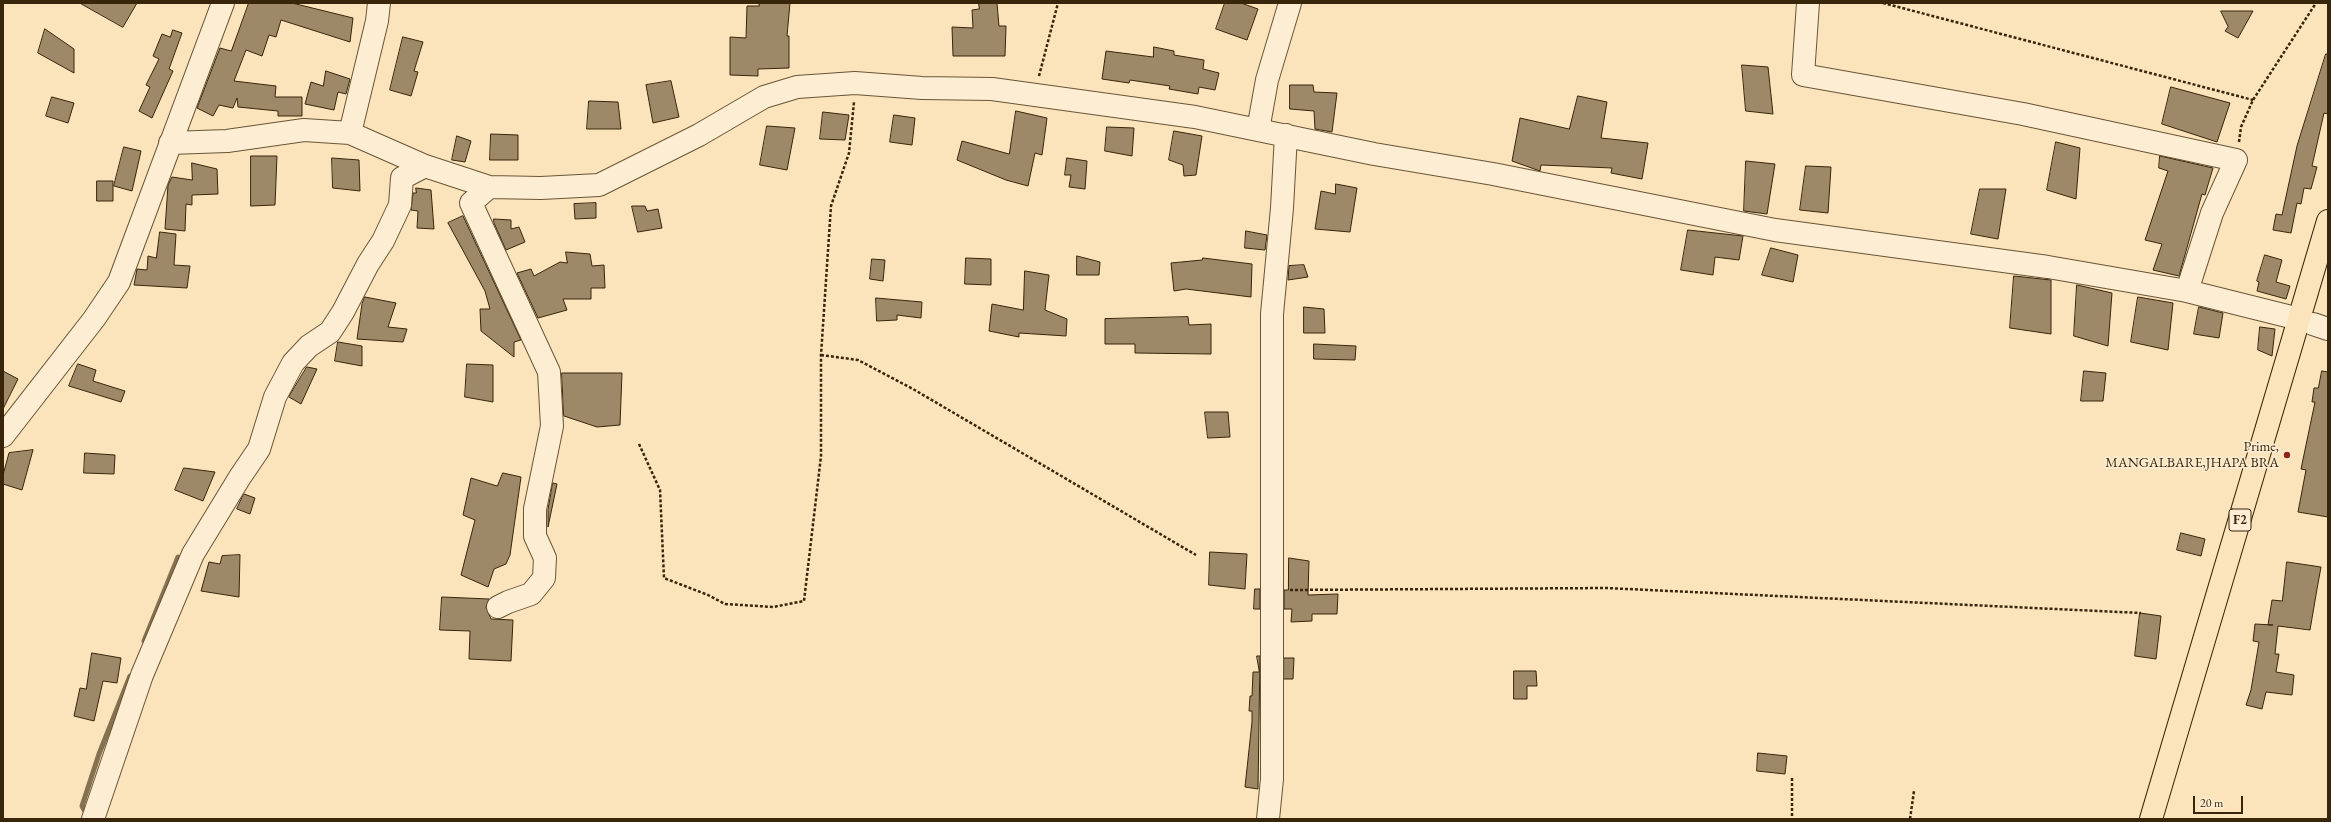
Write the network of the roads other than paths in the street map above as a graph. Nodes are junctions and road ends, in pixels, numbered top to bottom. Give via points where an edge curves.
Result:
1 (223, 3) edge
2 (379, 3) edge
3 (1290, 3) edge
4 (1808, 3) edge
5 (1258, 130) junction
6 (350, 133) junction
7 (1286, 135) junction
8 (170, 143) junction
9 (425, 166) junction
10 (490, 187) junction
11 (2328, 221) edge
12 (2328, 273) edge
13 (2187, 291) junction
14 (2313, 324) edge
15 (3, 436) edge
16 (498, 608) dead end
17 (93, 819) edge
18 (1268, 819) edge
19 (2151, 819) edge
20 (2164, 819) edge

1 - 8 street
2 - 6 street
3 - 5 street via 1267,80
4 - 13 street via 1803,75 2024,114 2236,160 2212,213
5 - 7 street
5 - 10 street via 1195,117 992,89 855,84 797,87 764,97 699,135 599,185
6 - 8 street via 304,130 227,141
6 - 9 street
7 - 13 street via 1775,230 2048,267
7 - 18 street via 1272,314 1272,779
8 - 15 street via 119,282 94,319
9 - 10 street
9 - 17 street via 402,178 400,205 383,241 330,332 309,346 293,363 275,397 260,449 193,554 142,675
10 - 16 street via 471,203 549,372 552,426 535,509 535,536 545,558 544,578 531,594
11 - 14 main road, F2
12 - 14 main road, F2
13 - 14 street
14 - 19 main road, F2
14 - 20 main road, F2

